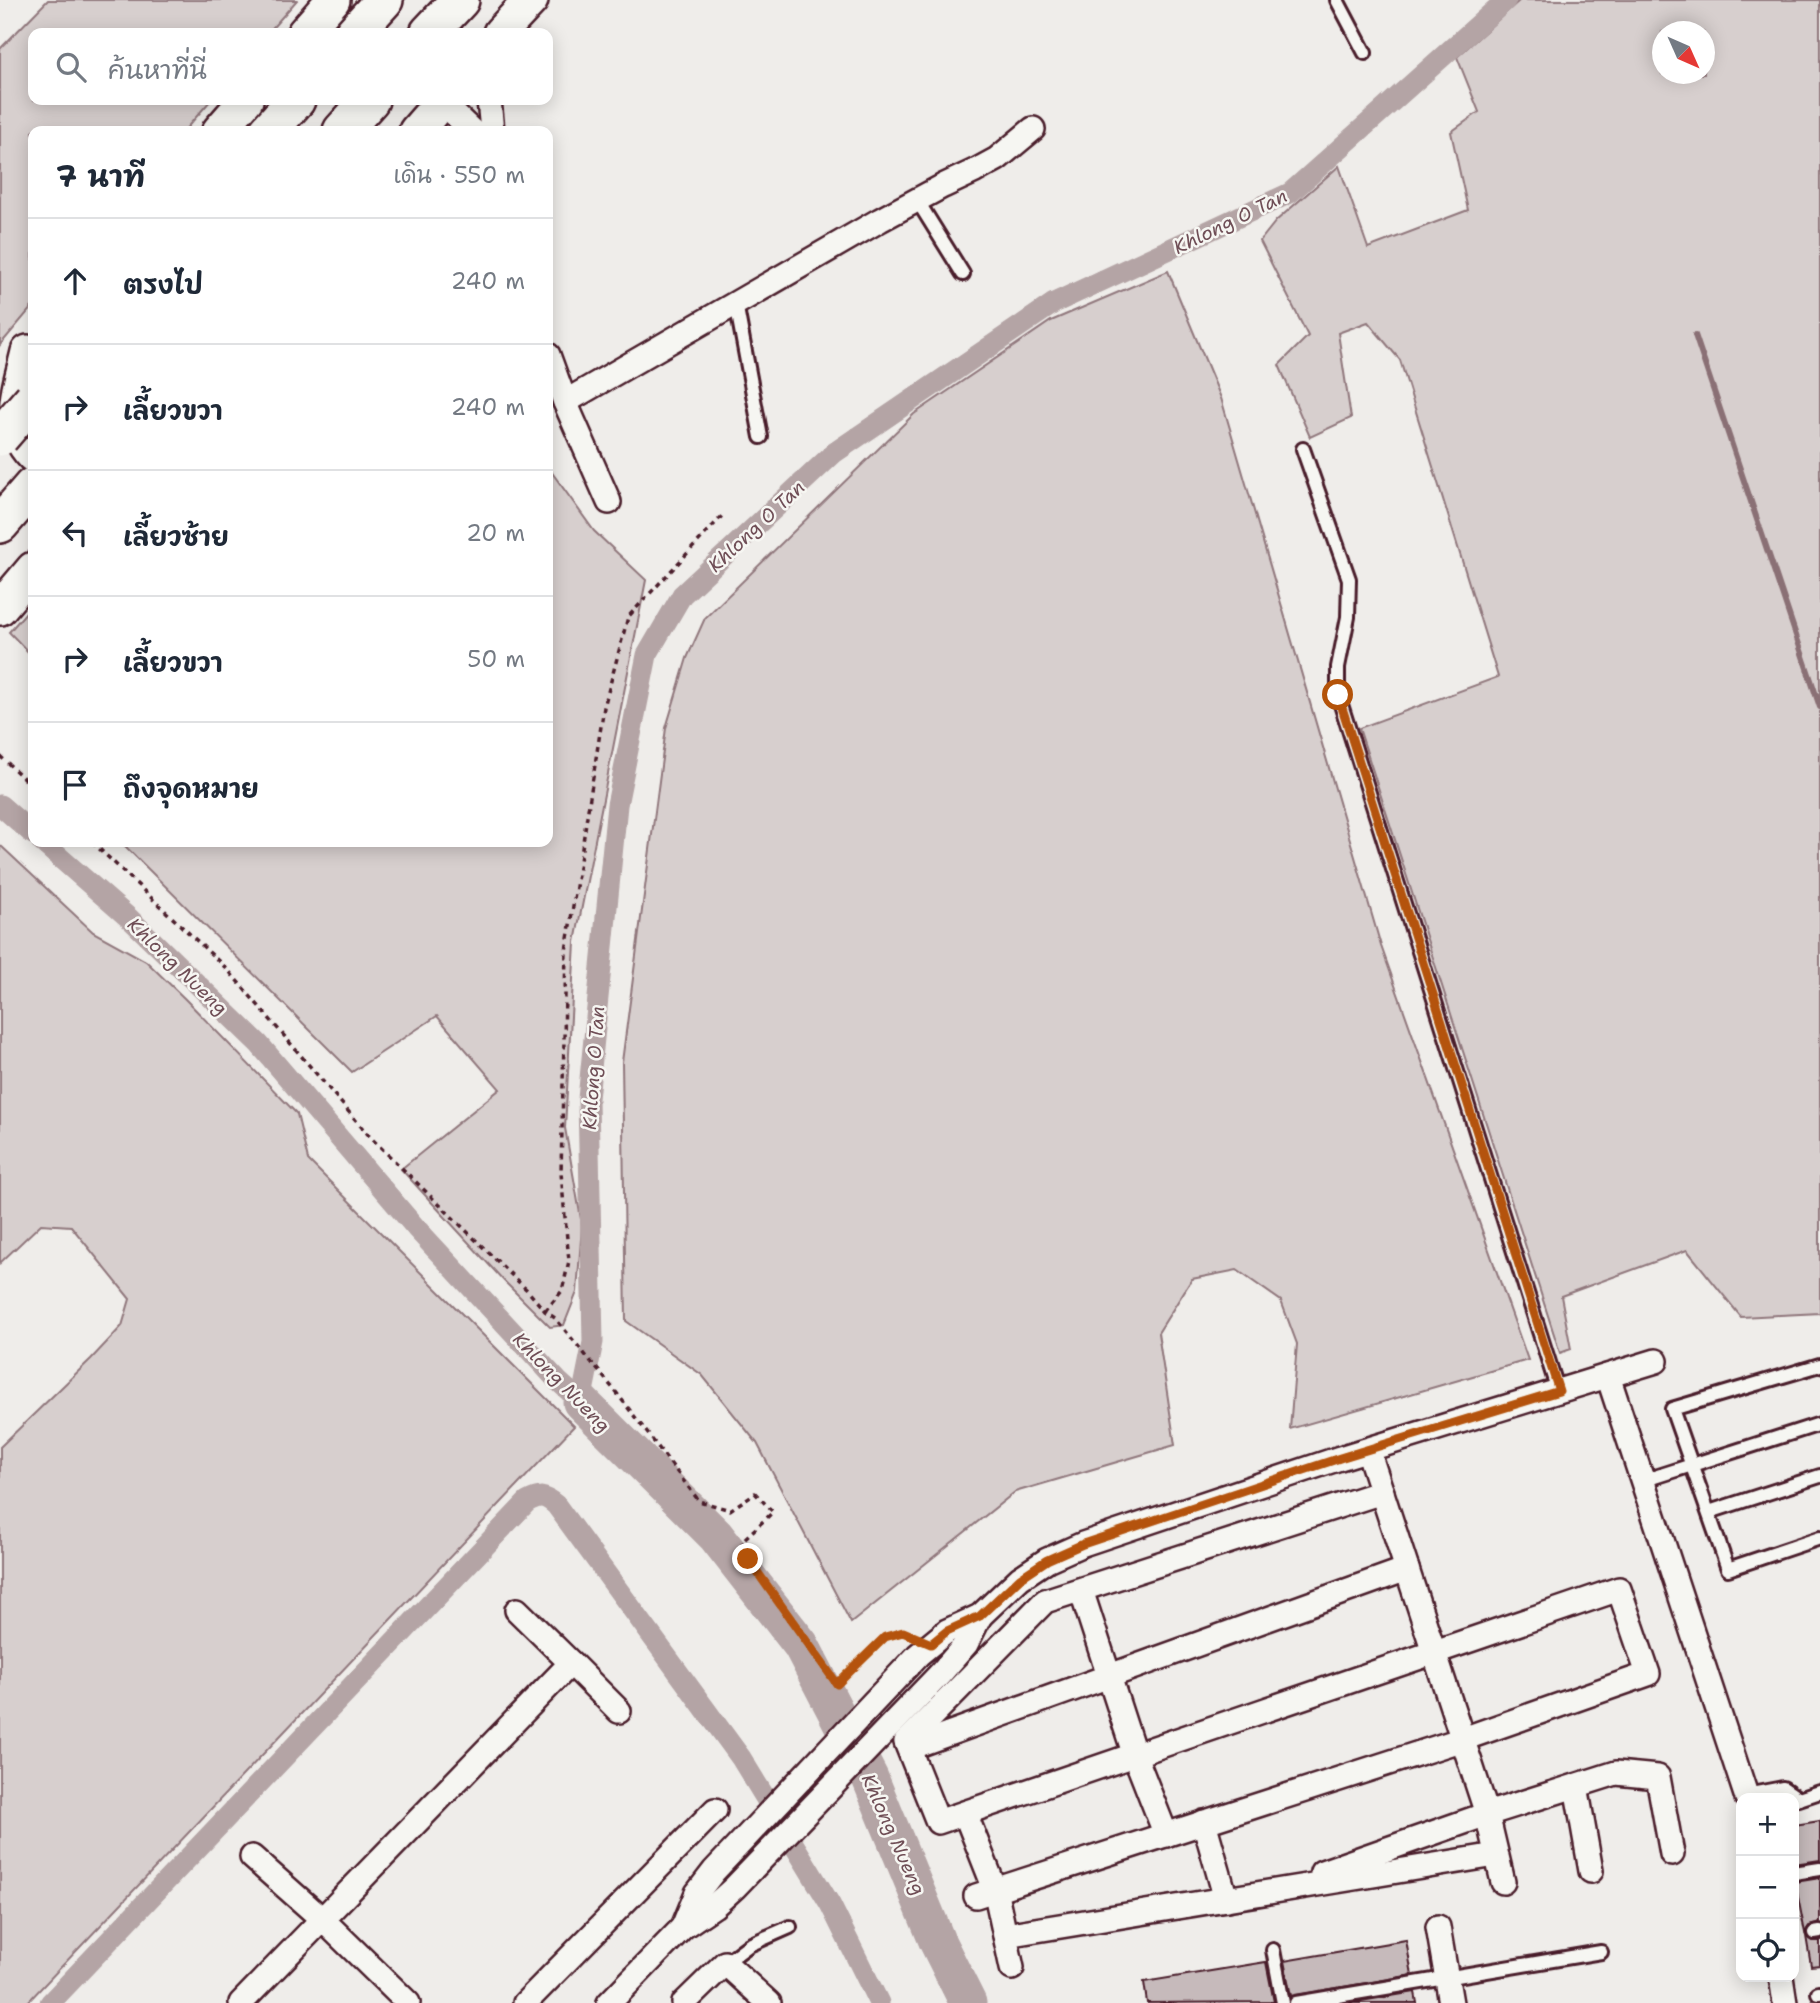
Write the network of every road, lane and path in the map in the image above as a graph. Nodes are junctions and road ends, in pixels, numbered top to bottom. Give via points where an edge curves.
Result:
1 (333, 0) edge
2 (384, 0) edge
3 (460, 0) edge
4 (531, 0) edge
5 (1337, 0) edge
6 (308, 28) edge
7 (359, 28) edge
8 (434, 28) edge
9 (505, 28) edge
10 (1365, 53) dead end
11 (242, 105) edge
12 (291, 105) edge
13 (365, 105) edge
14 (439, 105) edge
15 (446, 105) edge
16 (489, 105) edge
17 (223, 126) edge
18 (273, 126) edge
19 (347, 126) edge
20 (420, 126) edge
21 (467, 126) edge
22 (492, 126) edge
23 (1033, 129) dead end
24 (917, 200) junction
25 (963, 274) dead end
26 (736, 303) junction
27 (28, 351) edge
28 (28, 357) edge
29 (553, 369) edge
30 (0, 386) edge
31 (565, 402) junction
32 (28, 405) edge
33 (0, 437) edge
34 (761, 438) dead end
35 (28, 449) edge
36 (1303, 449) dead end
37 (28, 492) edge
38 (609, 502) dead end
39 (723, 515) dead end
40 (0, 524) edge
41 (28, 575) edge
42 (0, 607) edge
43 (0, 756) edge
44 (28, 782) edge
45 (97, 847) edge
46 (545, 1311) junction
47 (1656, 1361) dead end
48 (1820, 1365) edge
49 (1608, 1376) junction
50 (1559, 1391) junction
51 (1820, 1424) edge
52 (1368, 1450) junction
53 (1693, 1464) junction
54 (1820, 1476) edge
55 (1642, 1481) junction
56 (1382, 1492) junction
57 (1709, 1512) junction
58 (1820, 1538) edge
59 (1407, 1569) junction
60 (1081, 1590) junction
61 (517, 1610) dead end
62 (980, 1616) junction
63 (925, 1649) junction
64 (1434, 1653) junction
65 (571, 1663) junction
66 (1108, 1675) junction
67 (619, 1711) dead end
68 (1462, 1739) junction
69 (909, 1748) junction
70 (1135, 1755) junction
71 (1576, 1786) junction
72 (1820, 1792) edge
73 (1745, 1793) edge
74 (1760, 1793) edge
75 (1790, 1793) edge
76 (1799, 1799) edge
77 (715, 1810) dead end
78 (965, 1813) junction
79 (1487, 1814) junction
80 (1204, 1822) junction
81 (1166, 1835) junction
82 (1496, 1854) junction
83 (1672, 1854) dead end
84 (252, 1857) dead end
85 (1820, 1869) edge
86 (1591, 1871) dead end
87 (1799, 1872) edge
88 (1503, 1882) dead end
89 (986, 1893) junction
90 (1263, 1893) junction
91 (1226, 1899) junction
92 (322, 1919) junction
93 (683, 1927) junction
94 (790, 1927) dead end
95 (1438, 1927) dead end
96 (1005, 1936) junction
97 (1273, 1950) dead end
98 (1601, 1952) dead end
99 (725, 1963) junction
100 (1012, 1968) dead end
101 (1447, 1977) junction
102 (1782, 1982) edge
103 (242, 2003) edge
104 (408, 2003) edge
105 (525, 2003) edge
106 (609, 2003) edge
107 (684, 2003) edge
108 (769, 2003) edge
109 (1283, 2003) edge
110 (1296, 2003) edge
111 (1451, 2003) edge
112 (1785, 2003) edge

1 - 6 main road
2 - 7 main road
3 - 8 main road
4 - 9 main road
5 - 10 lane
11 - 17 main road
12 - 18 main road
13 - 19 main road
14 - 20 main road
15 - 21 street
16 - 22 street
23 - 24 street via 997,159
24 - 25 lane
24 - 26 street
26 - 31 street
26 - 34 lane
27 - 30 main road
28 - 35 main road via 16,420 20,439
29 - 31 street
31 - 38 street
32 - 33 main road, bridge
36 - 50 lane via 1349,579 1338,695
37 - 40 main road
39 - 46 path via 628,617 604,707 566,951 561,1173 569,1261 562,1291
41 - 42 main road
43 - 44 path
45 - 46 path via 228,970 371,1138
46 - 63 path via 617,1392 699,1501 730,1510 755,1493 773,1512 742,1541 748,1559 837,1684 885,1637 903,1632
47 - 49 street
48 - 53 lane via 1672,1409
49 - 50 street
49 - 55 street
50 - 52 street
51 - 53 lane
52 - 56 street
52 - 62 street via 1083,1544 1020,1578
53 - 55 lane
53 - 57 lane
54 - 57 lane
55 - 73 street
56 - 59 street
56 - 60 street
57 - 58 lane via 1728,1569
59 - 64 street
59 - 66 street
60 - 66 street
60 - 69 street via 1045,1601 906,1742
61 - 65 street
62 - 63 street via 947,1631
62 - 93 street via 966,1644 940,1674 735,1887
63 - 93 street via 714,1871 697,1893
64 - 68 street
64 - 68 street via 1619,1589 1648,1674
64 - 70 street
65 - 67 street
65 - 92 street
66 - 69 street
66 - 70 street
68 - 79 street
68 - 80 street
69 - 78 street via 939,1822
70 - 78 street
70 - 81 street
71 - 79 street
71 - 83 street via 1616,1773 1658,1777
71 - 86 street
72 - 76 lane
74 - 75 lane via 1783,1788
77 - 105 street
78 - 89 street
79 - 82 street
79 - 90 street
80 - 81 street
80 - 91 street
81 - 89 street
82 - 88 street
82 - 90 street
84 - 92 street
85 - 87 lane
89 - 96 street
90 - 91 street
91 - 96 street
92 - 103 street
92 - 104 street
93 - 106 street
94 - 99 lane via 749,1945
95 - 101 street
96 - 100 street
97 - 109 lane
98 - 101 lane
99 - 107 street
99 - 108 street
101 - 110 lane
101 - 111 street
102 - 112 street

